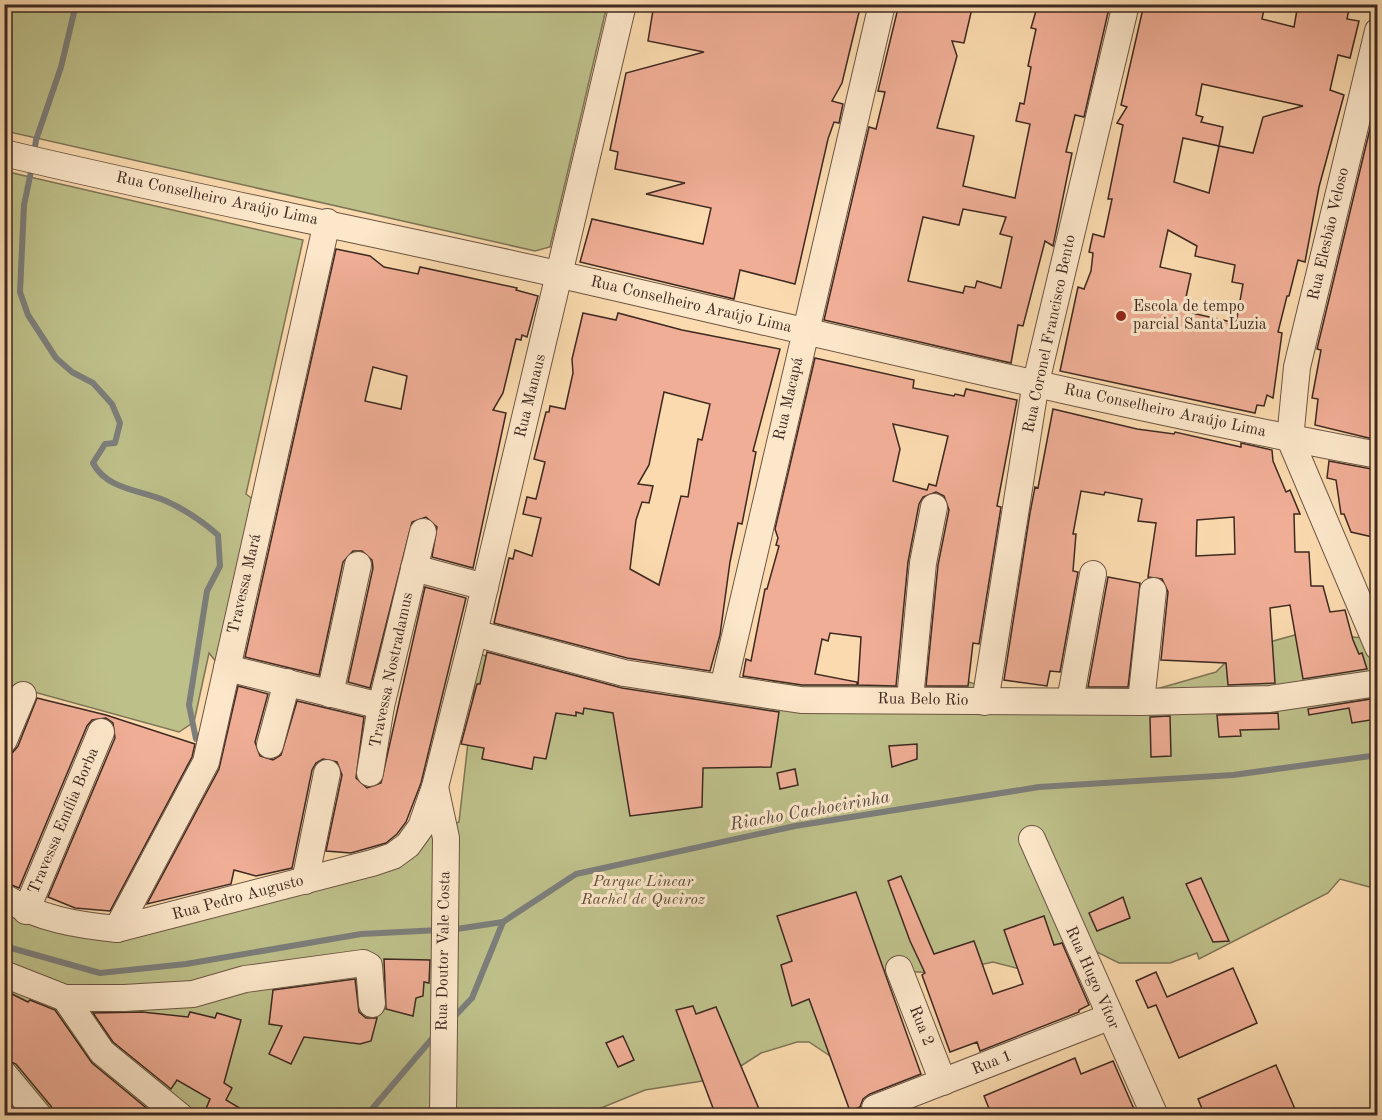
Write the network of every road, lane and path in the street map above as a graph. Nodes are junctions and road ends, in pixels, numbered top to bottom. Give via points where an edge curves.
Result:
1 (623, 4) edge
2 (882, 4) edge
3 (1126, 4) edge
4 (1377, 31) edge
5 (4, 153) edge
6 (327, 222) junction
7 (561, 275) junction
8 (804, 332) junction
9 (1036, 382) junction
10 (1290, 438) junction
11 (1377, 455) edge
12 (934, 507) dead end
13 (423, 532) dead end
14 (358, 565) dead end
15 (414, 568) junction
16 (1093, 574) dead end
17 (485, 587) junction
18 (1153, 591) dead end
19 (474, 633) junction
20 (1377, 646) edge
21 (227, 668) junction
22 (287, 682) junction
23 (1377, 683) edge
24 (723, 688) junction
25 (330, 694) junction
26 (23, 695) dead end
27 (910, 699) junction
28 (1070, 701) junction
29 (985, 702) junction
30 (1141, 702) junction
31 (381, 706) junction
32 (101, 732) dead end
33 (4, 740) edge
34 (270, 745) dead end
35 (327, 773) dead end
36 (370, 773) dead end
37 (435, 787) junction
38 (1032, 839) dead end
39 (305, 881) junction
40 (4, 897) edge
41 (26, 910) junction
42 (117, 929) junction
43 (899, 969) dead end
44 (4, 974) edge
45 (65, 998) junction
46 (372, 1004) dead end
47 (1109, 1017) junction
48 (4, 1074) edge
49 (944, 1082) junction
50 (875, 1108) dead end
51 (39, 1116) edge
52 (180, 1116) edge
53 (443, 1116) edge
54 (1155, 1116) edge

1 - 7 street, Rua Manaus
2 - 8 street, Rua Macapá
3 - 9 street, Rua Coronel Francisco Bento
4 - 10 street, Rua Elesbão Veloso via 1297,367
5 - 6 street, Rua Conselheiro Araújo Lima
6 - 7 street, Rua Conselheiro Araújo Lima
6 - 21 street, Travessa Mará
7 - 8 street, Rua Conselheiro Araújo Lima
7 - 17 street, Rua Manaus
8 - 9 street, Rua Conselheiro Araújo Lima
8 - 24 street, Rua Macapá
9 - 10 street, Rua Conselheiro Araújo Lima
9 - 29 street, Rua Coronel Francisco Bento
10 - 11 street, Rua Conselheiro Araújo Lima
10 - 20 street
12 - 27 street via 922,563
13 - 15 street, Travessa Nostradamus
14 - 25 street
15 - 17 street
15 - 31 street, Travessa Nostradamus
16 - 28 street
17 - 19 street, Rua Manaus
18 - 30 street
19 - 24 street, Rua Belo Rio via 624,673
19 - 37 street, Rua Manaus
21 - 22 street
21 - 42 street, Travessa Mará via 206,762
22 - 25 street
22 - 34 street
23 - 30 street, Rua Belo Rio via 1270,699
24 - 27 street, Rua Belo Rio via 801,700
25 - 31 street
26 - 33 street
27 - 29 street, Rua Belo Rio
28 - 29 street, Rua Belo Rio
28 - 30 street, Rua Belo Rio
31 - 36 street, Travessa Nostradamus
32 - 41 street, Travessa Emília Borba
35 - 39 street
37 - 39 street, Rua Pedro Augusto via 421,827 408,845 393,856
37 - 53 street, Rua Doutor Vale Costa via 446,838
38 - 47 street, Rua Hugo Vítor
39 - 42 street, Rua Pedro Augusto
40 - 41 street, Rua Pedro Augusto
41 - 42 street, Rua Pedro Augusto via 79,925
43 - 49 street, Rua 2
44 - 45 street
45 - 46 street via 193,994 245,979 363,963 371,972
45 - 52 street via 102,1052
47 - 49 street, Rua 1
47 - 54 street, Rua Hugo Vítor
48 - 51 street
49 - 50 street, Rua 1

